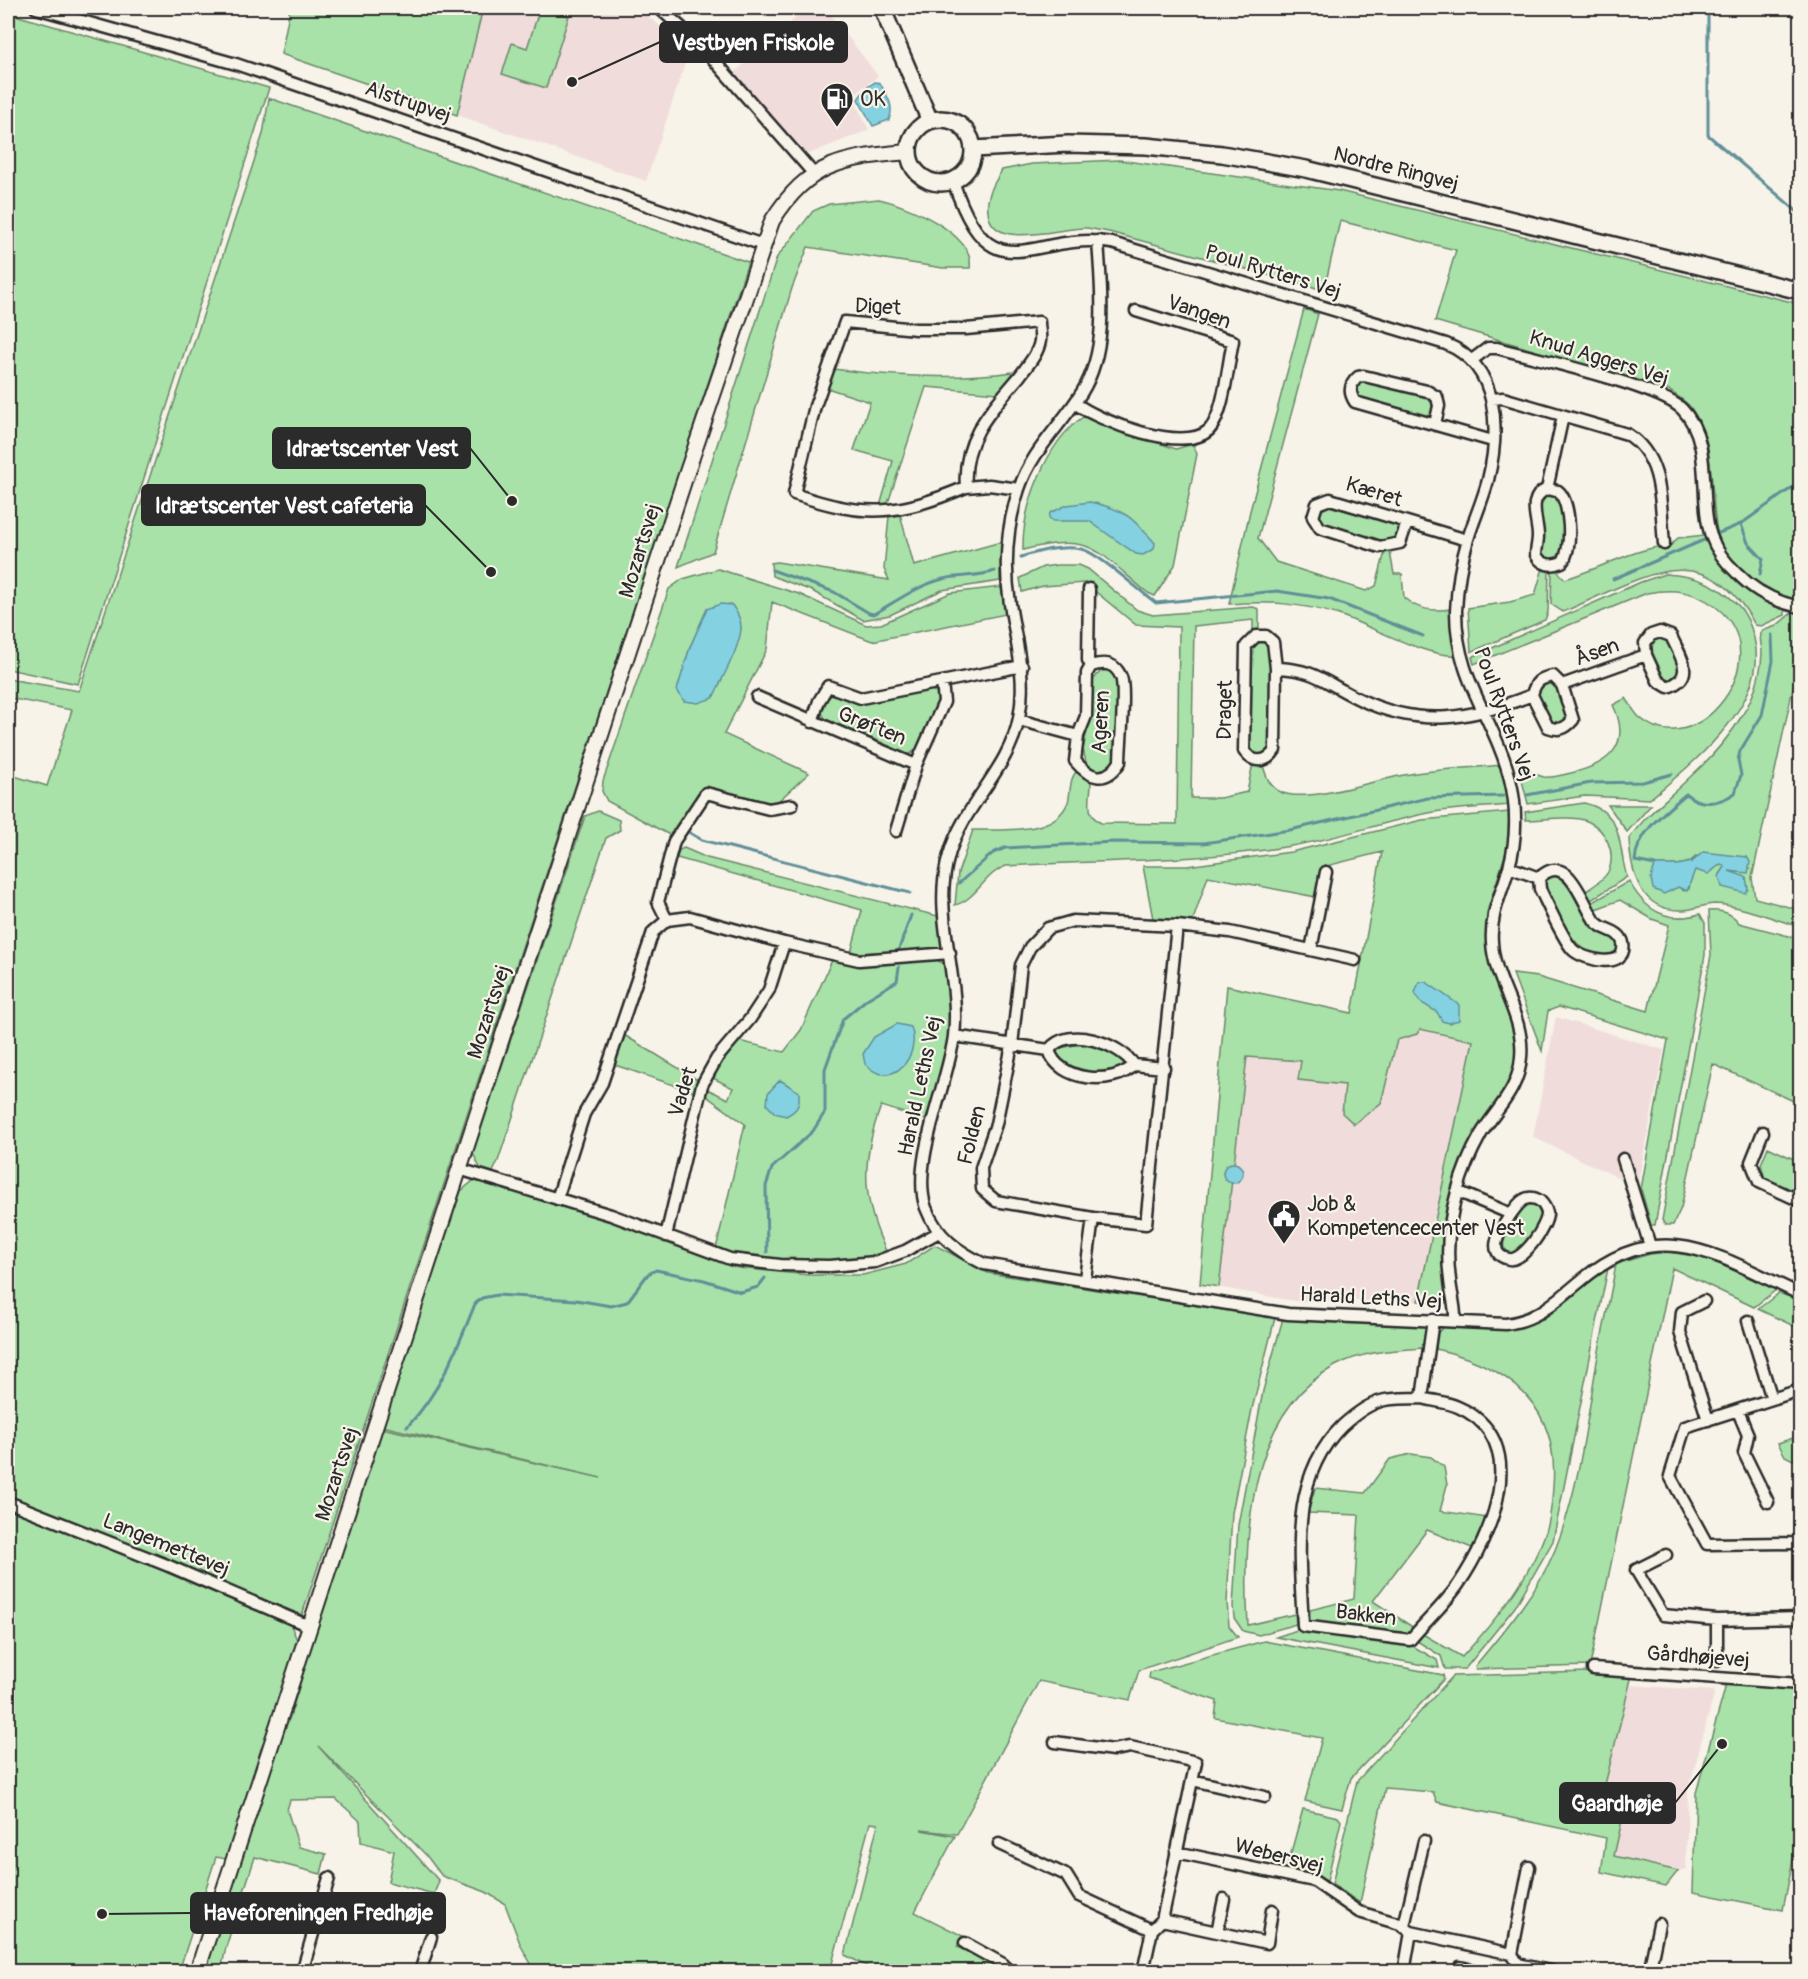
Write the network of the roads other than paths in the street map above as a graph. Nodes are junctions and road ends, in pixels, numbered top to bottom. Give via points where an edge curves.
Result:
1 (36, 8) edge
2 (659, 8) edge
3 (882, 8) edge
4 (930, 121) junction
5 (973, 149) junction
6 (908, 152) junction
7 (813, 173) junction
8 (953, 181) junction
9 (1098, 241) junction
10 (764, 245) junction
11 (1800, 291) edge
12 (1136, 311) dead end
13 (1472, 360) junction
14 (1492, 399) junction
15 (1075, 403) junction
16 (1563, 416) junction
17 (1435, 424) junction
18 (1493, 440) junction
19 (966, 487) junction
20 (1019, 489) junction
21 (1546, 489) junction
22 (1407, 523) junction
23 (1467, 540) junction
24 (1664, 544) dead end
25 (1089, 589) dead end
26 (1800, 606) edge
27 (1646, 655) junction
28 (1022, 666) junction
29 (1091, 666) junction
30 (1276, 668) junction
31 (942, 682) junction
32 (1562, 686) junction
33 (1532, 695) junction
34 (757, 697) dead end
35 (1483, 713) junction
36 (1019, 720) junction
37 (812, 722) junction
38 (1078, 736) junction
39 (916, 765) junction
40 (792, 805) dead end
41 (896, 831) dead end
42 (1509, 867) junction
43 (1326, 872) dead end
44 (1539, 878) junction
45 (667, 920) junction
46 (1177, 926) junction
47 (784, 943) junction
48 (1311, 950) junction
49 (950, 953) junction
50 (1355, 960) dead end
51 (954, 1036) junction
52 (1012, 1045) junction
53 (1049, 1050) junction
54 (1134, 1065) junction
55 (1164, 1068) junction
56 (1763, 1132) dead end
57 (1623, 1159) dead end
58 (459, 1169) junction
59 (1457, 1191) junction
60 (1800, 1198) edge
61 (557, 1199) junction
62 (1510, 1214) junction
63 (1094, 1218) junction
64 (939, 1232) junction
65 (666, 1236) junction
66 (1650, 1246) junction
67 (1085, 1279) junction
68 (1800, 1294) edge
69 (1704, 1300) dead end
70 (1433, 1320) junction
71 (1455, 1321) junction
72 (1748, 1321) dead end
73 (1800, 1390) edge
74 (1422, 1398) junction
75 (1772, 1399) junction
76 (1738, 1411) junction
77 (1708, 1420) junction
78 (8, 1502) edge
79 (1768, 1502) dead end
80 (1800, 1539) edge
81 (1666, 1555) dead end
82 (1800, 1618) edge
83 (1717, 1620) junction
84 (309, 1626) junction
85 (1717, 1661) dead end
86 (1593, 1669) dead end
87 (1800, 1684) edge
88 (1054, 1742) dead end
89 (1192, 1780) junction
90 (1265, 1797) dead end
91 (1424, 1841) dead end
92 (999, 1844) dead end
93 (1176, 1852) junction
94 (1529, 1867) dead end
95 (329, 1878) dead end
96 (1224, 1899) dead end
97 (1272, 1910) dead end
98 (1162, 1920) junction
99 (1659, 1924) dead end
100 (1405, 1927) junction
101 (1152, 1930) junction
102 (1217, 1932) junction
103 (431, 1937) dead end
104 (965, 1943) dead end
105 (1512, 1954) junction
106 (196, 1971) edge
107 (302, 1971) edge
108 (420, 1971) edge
109 (1009, 1971) edge
110 (1143, 1971) edge
111 (1404, 1971) edge
112 (1459, 1971) edge
113 (1483, 1971) edge
114 (1554, 1971) edge
115 (1649, 1971) edge

1 - 10 street, Alstrupvej via 236,64
2 - 7 street via 699,43
3 - 4 main road
4 - 5 main road via 958,124 966,130
4 - 6 main road via 914,133
5 - 8 main road via 968,169
5 - 11 main road, Nordre Ringvej via 1068,144 1146,146 1232,156 1306,169
6 - 7 street, Mozartsvej via 848,159
6 - 8 main road via 915,169 928,181
7 - 10 street, Mozartsvej via 783,204
8 - 9 street, Poul Rytters Vej via 975,231 999,249 1028,252
9 - 13 street, Poul Rytters Vej via 1446,344
9 - 15 street, Harald Leths Vej via 1098,351 1090,378
10 - 58 street, Mozartsvej
12 - 15 street, Vangen via 1233,341 1217,417 1209,430 1196,438 1170,440 1092,414
13 - 14 street, Poul Rytters Vej via 1483,373
13 - 26 street, Knud Aggers Vej via 1488,348 1497,348 1653,393 1675,404 1695,433 1708,522 1723,558 1751,586 1779,601
14 - 16 street via 1503,398
14 - 18 street, Poul Rytters Vej
15 - 20 street, Harald Leths Vej via 1041,445
16 - 21 street
16 - 24 street via 1627,434 1639,442 1649,456 1659,486
17 - 17 street via 1355,402 1350,392 1352,386 1358,377 1364,376 1427,391 1437,397
17 - 18 street
18 - 23 street, Poul Rytters Vej via 1488,482
19 - 19 street, Diget via 964,466 969,449 984,419 1031,362 1040,342 1039,322 966,329 845,322 815,406 794,494 835,508 894,511 924,505
19 - 20 street, Diget
20 - 28 street, Harald Leths Vej via 1010,525 1008,582
21 - 21 street via 1534,502 1536,555 1542,563 1550,565 1562,562 1568,552 1567,503 1558,491
22 - 22 street, Kæret via 1330,499 1317,504 1313,516 1320,528 1380,547 1400,543
22 - 23 street, Kæret
23 - 35 street, Poul Rytters Vej via 1457,601 1458,641 1463,666
25 - 29 street, Ageren
27 - 27 street, Åsen via 1658,681 1668,687 1678,684 1684,676 1685,668 1671,636 1660,632 1651,635 1645,643
27 - 32 street, Åsen
28 - 31 street, Grøften
28 - 36 street, Harald Leths Vej
29 - 38 street, Ageren via 1087,673 1086,716
29 - 38 street, Ageren via 1103,662 1114,666 1122,678 1120,762 1114,771 1100,777 1085,774 1076,761
30 - 30 street, Draget via 1275,750 1268,758 1258,760 1244,751 1246,646 1250,639 1260,635 1273,642
30 - 35 street via 1295,668 1319,675 1361,700 1399,713 1443,717
31 - 37 street, Grøften via 861,698 828,686
31 - 39 street, Grøften via 944,702
32 - 33 street, Åsen via 1553,676 1542,677 1534,685
32 - 33 street, Åsen via 1573,720 1557,730 1548,727
33 - 35 street, Åsen
34 - 37 street, Grøften
35 - 42 street, Poul Rytters Vej via 1510,779 1515,809
36 - 38 street, Ageren
36 - 49 street, Harald Leths Vej via 1006,756 958,831 950,851 942,900
37 - 39 street, Grøften
39 - 41 street, Grøften
40 - 45 street via 769,809 706,793 674,841 658,902
42 - 44 street
42 - 59 street, Poul Rytters Vej via 1495,904 1492,945 1496,966 1519,1022 1521,1059 1509,1098 1482,1134
43 - 48 street
44 - 44 street via 1546,871 1558,869 1568,874 1597,924 1617,933 1623,942 1622,953 1604,962 1574,950 1540,889
45 - 47 street via 690,917
45 - 61 street via 653,932 602,1083 584,1114
46 - 48 street, Folden via 1230,932
46 - 52 street, Folden via 1073,921 1048,928 1030,946 1022,965
46 - 55 street, Folden
47 - 49 street via 859,960
47 - 65 street, Vadet via 769,990 717,1058 702,1085
48 - 50 street, Folden
49 - 51 street, Harald Leths Vej via 956,1004
51 - 52 street
51 - 64 street, Harald Leths Vej via 921,1181 926,1208
52 - 53 street
52 - 63 street, Folden via 996,1124 981,1168 982,1189 996,1201
53 - 54 street via 1056,1043 1089,1039 1120,1049
53 - 54 street via 1057,1064 1087,1077 1122,1075
54 - 55 street
55 - 63 street, Folden via 1146,1224
56 - 60 street via 1751,1162 1759,1182
57 - 66 street
58 - 61 street
58 - 84 street, Mozartsvej
59 - 62 street
59 - 71 street, Poul Rytters Vej via 1448,1250
61 - 65 street
62 - 62 street via 1496,1246 1507,1259 1516,1260 1524,1255 1546,1221 1547,1212 1543,1204 1528,1198 1520,1201
63 - 67 street
64 - 65 street via 875,1262 830,1266 730,1259
64 - 67 street, Harald Leths Vej via 957,1251 984,1264
66 - 68 street, Harald Leths Vej via 1684,1246 1713,1253
66 - 71 street, Harald Leths Vej via 1631,1251 1593,1271 1535,1317 1506,1324
67 - 70 street, Harald Leths Vej via 1288,1314
69 - 77 street via 1682,1312 1680,1332
70 - 71 street, Harald Leths Vej
70 - 74 street
72 - 75 street
73 - 75 street
74 - 74 street, Bakken via 1384,1400 1354,1414 1326,1442 1308,1480 1299,1534 1303,1626 1410,1640 1458,1586 1493,1520 1502,1476 1497,1447 1480,1421 1458,1407
75 - 76 street
76 - 77 street
76 - 79 street via 1748,1435 1744,1453
77 - 80 street via 1684,1426 1670,1476 1707,1544 1798,1543
78 - 84 street, Langemettevej
81 - 83 street via 1636,1570 1663,1616
82 - 83 street
83 - 85 street
84 - 106 street, Mozartsvej
86 - 87 street, Gårdhøjevej
88 - 89 street via 1113,1750 1130,1747 1196,1762
89 - 90 street
89 - 93 street
91 - 100 street
92 - 101 street via 1066,1875 1078,1896
93 - 98 street
93 - 100 street, Webersvej via 1314,1881 1359,1912
94 - 105 street
95 - 107 street
96 - 102 street
97 - 102 street via 1268,1944
98 - 101 street
98 - 102 street
99 - 115 street
100 - 105 street, Webersvej
100 - 111 street
101 - 110 street
103 - 108 street
104 - 109 street
105 - 114 street, Webersvej via 1518,1964
112 - 113 street via 1460,1967

